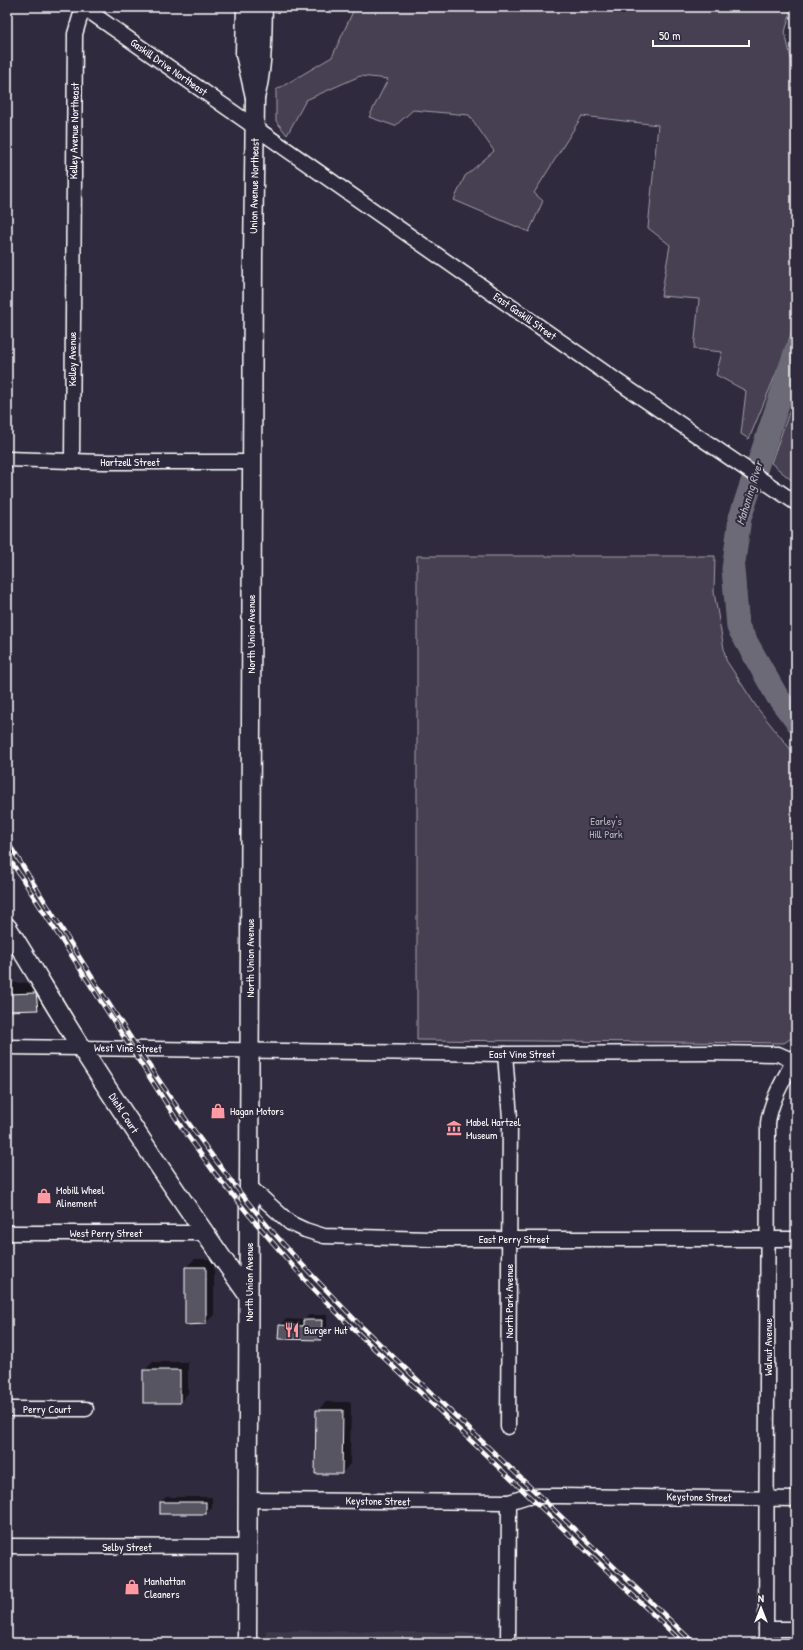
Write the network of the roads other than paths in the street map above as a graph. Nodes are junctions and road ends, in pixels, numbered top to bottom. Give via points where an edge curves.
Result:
1 (83, 7) edge
2 (246, 7) edge
3 (263, 7) edge
4 (255, 98) junction
5 (255, 126) junction
6 (73, 256) joint
7 (253, 274) joint
8 (7, 459) edge
9 (72, 461) junction
10 (252, 462) junction
11 (796, 503) edge
12 (7, 927) edge
13 (7, 1047) edge
14 (81, 1047) junction
15 (250, 1050) junction
16 (505, 1054) junction
17 (795, 1058) edge
18 (249, 1186) junction
19 (7, 1233) edge
20 (205, 1233) junction
21 (509, 1239) junction
22 (768, 1239) junction
23 (796, 1239) edge
24 (248, 1295) junction
25 (7, 1408) edge
26 (86, 1409) dead end
27 (508, 1427) dead end
28 (767, 1499) junction
29 (796, 1499) edge
30 (247, 1500) junction
31 (509, 1502) junction
32 (7, 1546) edge
33 (247, 1547) junction
34 (766, 1629) junction
35 (796, 1629) edge
36 (247, 1643) edge
37 (508, 1643) edge
38 (766, 1643) edge

1 - 5 street, Gaskill Drive Northeast
1 - 6 street, Kelley Avenue Northeast via 75,34
2 - 4 main road, Union Avenue Northeast via 245,54
3 - 4 main road, Union Avenue Northeast via 262,60
4 - 5 main road, Union Avenue Northeast
5 - 7 main road, Union Avenue Northeast
5 - 11 street, East Gaskill Street via 620,383
6 - 9 street, Kelley Avenue
7 - 10 main road, North Union Avenue
8 - 9 street, Hartzell Street
9 - 10 street, Hartzell Street
10 - 15 main road, North Union Avenue
12 - 14 main road, Diehl Court
13 - 14 street, West Vine Street
14 - 15 street, West Vine Street
14 - 20 main road, Diehl Court
15 - 16 street, East Vine Street
15 - 18 main road, North Union Avenue
16 - 17 street, East Vine Street via 710,1052 778,1054
16 - 21 street, North Park Avenue via 510,1113
17 - 22 street, Walnut Avenue via 770,1111
18 - 21 street, East Perry Street via 290,1223 319,1235
18 - 24 main road, North Union Avenue
19 - 20 street, West Perry Street
20 - 24 main road, Diehl Court
21 - 22 street, East Perry Street
21 - 27 street, North Park Avenue
22 - 23 street, East Perry Street
22 - 28 street, Walnut Avenue
24 - 30 main road, North Union Avenue
25 - 26 street, Perry Court
28 - 29 street, Keystone Street
28 - 31 street, Keystone Street via 578,1495 528,1496
28 - 34 street, Walnut Avenue
30 - 31 street, Keystone Street
30 - 33 main road, North Union Avenue
31 - 37 street
32 - 33 street, Selby Street
33 - 36 main road, North Union Avenue
34 - 35 street
34 - 38 street, Walnut Avenue

